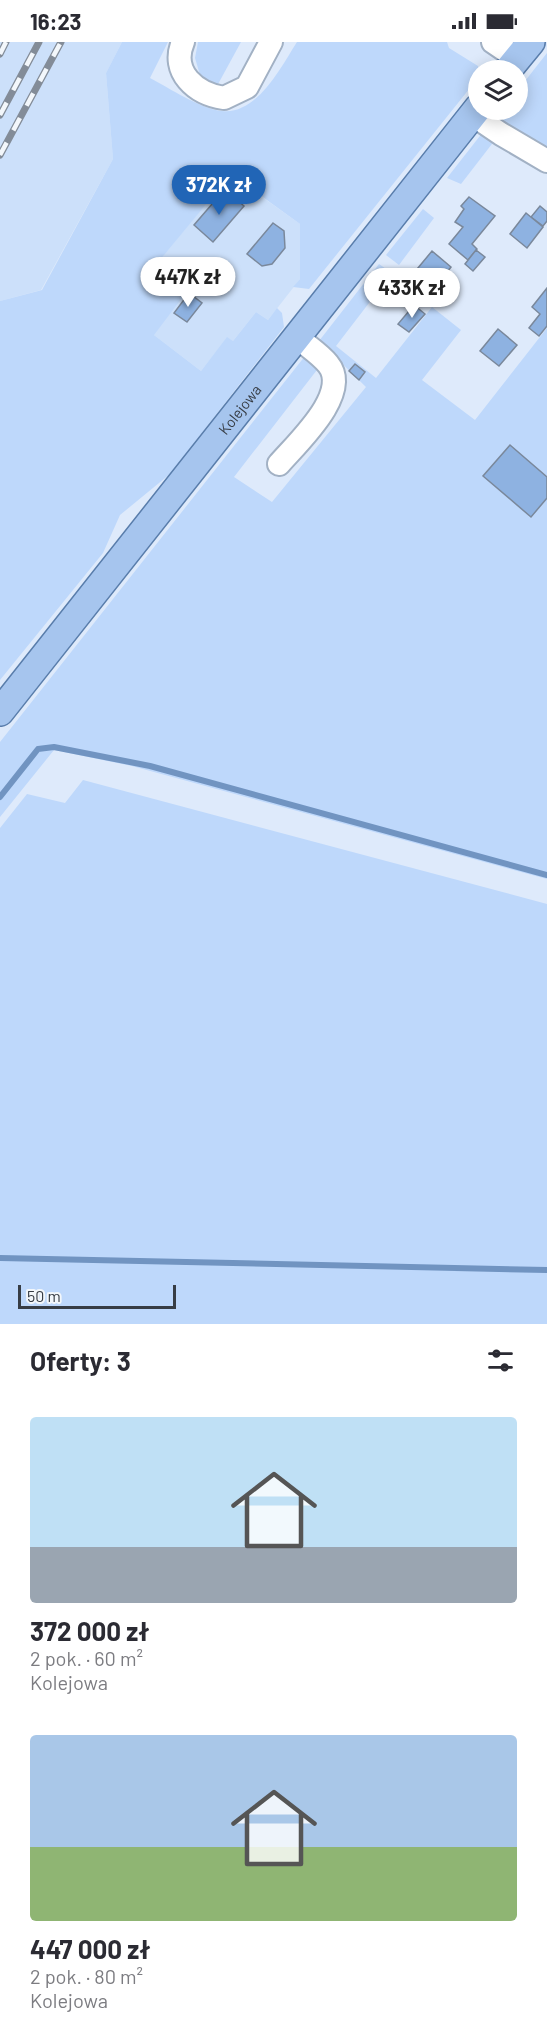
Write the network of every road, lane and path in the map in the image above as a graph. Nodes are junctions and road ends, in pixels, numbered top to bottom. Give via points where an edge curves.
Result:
1 (183, 42) edge
2 (271, 42) edge
3 (493, 42) edge
4 (519, 57) edge
5 (469, 120) edge
6 (486, 120) edge
7 (547, 161) edge
8 (297, 337) junction
9 (279, 464) dead end
10 (0, 712) edge

1 - 2 street via 178,56 188,81 197,89 224,98 247,87
3 - 4 street
5 - 8 main road, Kolejowa
6 - 7 street via 501,134
8 - 9 street via 328,363 335,388 324,411
8 - 10 main road, Kolejowa

